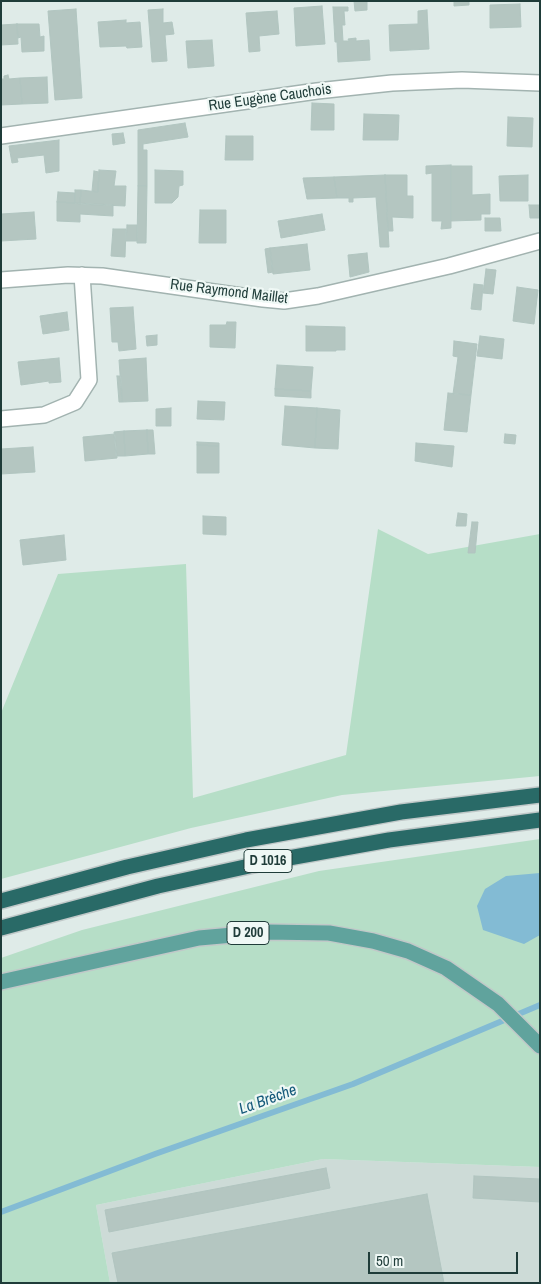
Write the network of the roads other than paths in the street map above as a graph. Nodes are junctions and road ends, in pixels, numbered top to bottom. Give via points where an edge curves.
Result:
1 (540, 83) edge
2 (1, 136) edge
3 (540, 241) edge
4 (82, 275) junction
5 (1, 280) edge
6 (1, 419) edge
7 (540, 795) edge
8 (540, 820) edge
9 (1, 901) edge
10 (1, 928) edge
11 (1, 982) edge
12 (540, 1046) edge

1 - 2 street, Rue Eugène Cauchois via 410,81
3 - 4 street, Rue Raymond Maillet via 449,266 318,296 284,300
4 - 5 street, Rue Raymond Maillet
4 - 6 street via 89,380 76,402 44,415
7 - 9 highway, D 1016 via 401,812 246,840
8 - 10 highway, D 1016 via 389,840 272,860 158,886
11 - 12 main road, D 200 via 199,938 288,932 329,934 408,951 446,968 512,1016

